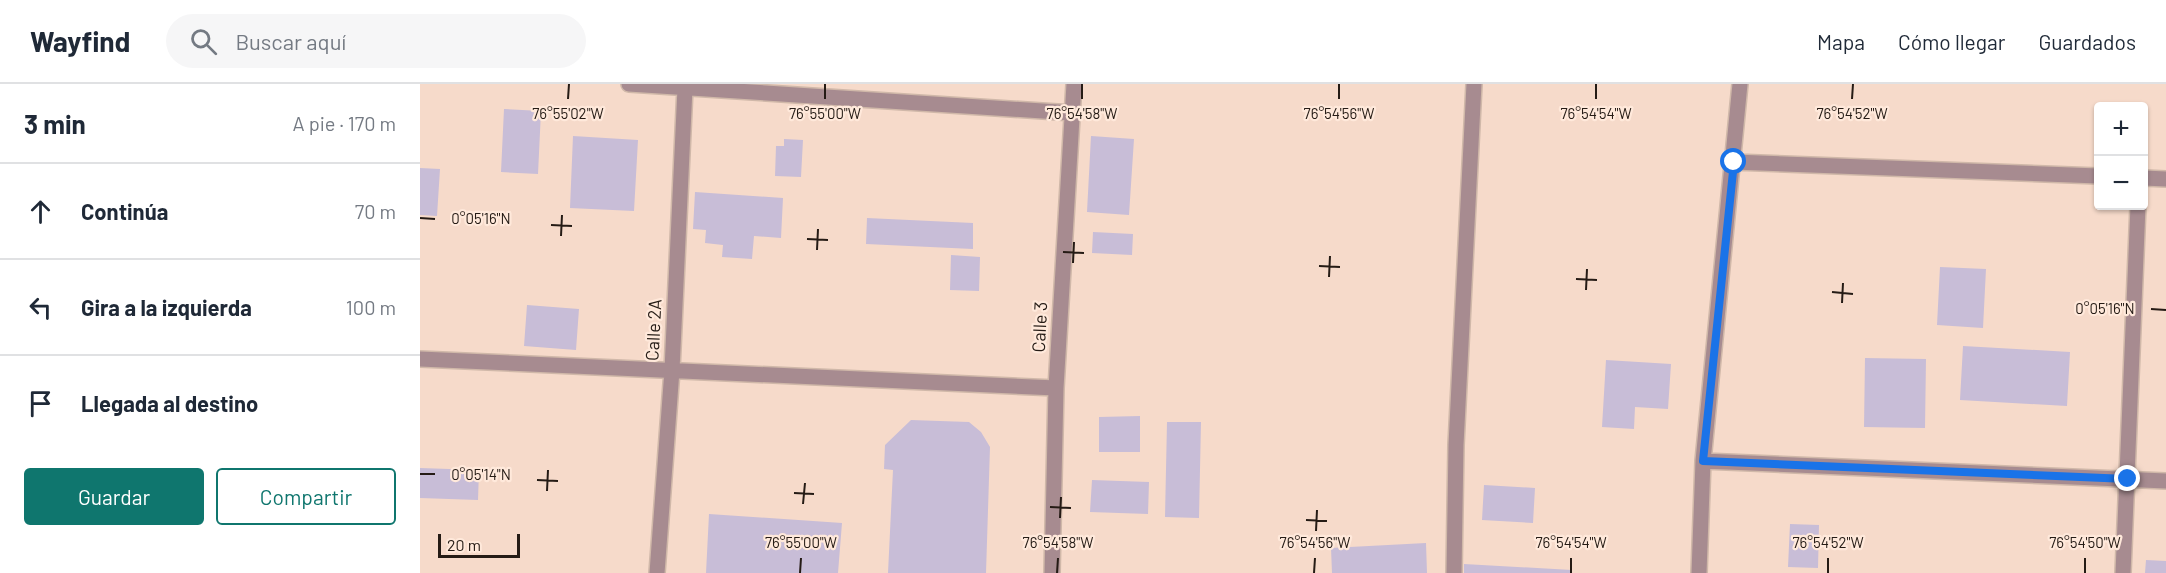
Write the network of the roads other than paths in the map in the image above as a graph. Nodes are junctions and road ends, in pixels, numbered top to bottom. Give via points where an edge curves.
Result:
1 (629, 84) edge
2 (1074, 84) edge
3 (1474, 84) edge
4 (1740, 84) edge
5 (686, 88) junction
6 (1073, 113) junction
7 (1734, 162) junction
8 (2094, 176) edge
9 (2148, 178) edge
10 (2166, 179) edge
11 (2138, 210) edge
12 (420, 359) edge
13 (672, 370) junction
14 (1056, 388) junction
15 (1703, 461) junction
16 (2128, 479) junction
17 (2166, 481) edge
18 (657, 573) edge
19 (1052, 573) edge
20 (1454, 573) edge
21 (1699, 573) edge
22 (2123, 573) edge

1 - 5 street
2 - 6 street, Calle 3
3 - 20 street via 1456,445
4 - 7 street
5 - 6 street
5 - 13 street, Calle 2A
6 - 14 street, Calle 3
7 - 8 street
7 - 15 street
9 - 10 street
11 - 16 street
12 - 13 street
13 - 14 street
13 - 18 street, Calle 2A
14 - 19 street, Calle 3
15 - 16 street
15 - 21 street
16 - 17 street
16 - 22 street

